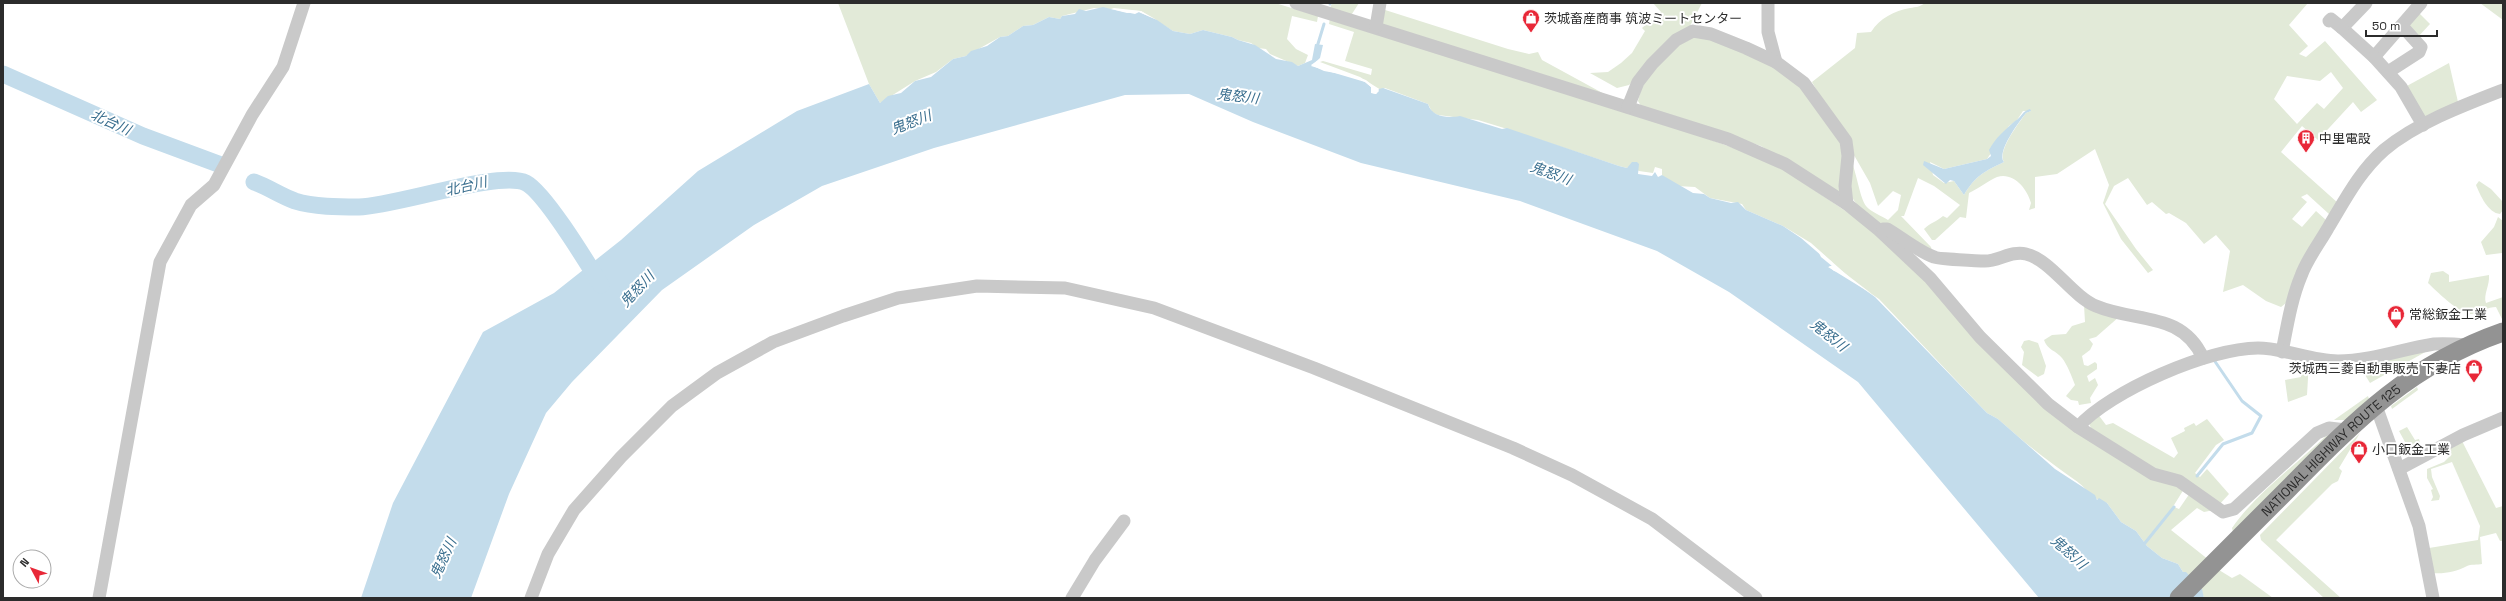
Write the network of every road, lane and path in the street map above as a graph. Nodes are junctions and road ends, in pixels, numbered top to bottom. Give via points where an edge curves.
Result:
1 (304, 3) edge
2 (1296, 3) edge
3 (1380, 3) edge
4 (1768, 3) edge
5 (2366, 3) edge
6 (2421, 3) edge
7 (2329, 21) dead end
8 (2402, 26) junction
9 (1376, 27) junction
10 (2342, 28) junction
11 (2374, 57) junction
12 (1776, 62) junction
13 (2388, 72) junction
14 (2503, 90) edge
15 (1628, 107) junction
16 (2423, 125) junction
17 (1847, 204) junction
18 (1879, 230) junction
19 (2503, 332) edge
20 (2468, 345) junction
21 (2282, 352) junction
22 (2203, 358) junction
23 (2375, 403) junction
24 (2503, 418) edge
25 (2078, 427) junction
26 (2346, 430) junction
27 (2399, 469) junction
28 (1124, 521) dead end
29 (99, 598) edge
30 (531, 598) edge
31 (1072, 598) edge
32 (1756, 598) edge
33 (2178, 598) edge
34 (2433, 598) edge

1 - 29 street via 283,67 252,115 214,185 191,205 160,262
2 - 9 street
3 - 9 street
4 - 12 street via 1768,32
5 - 10 street
6 - 8 street
7 - 10 street via 2331,19
8 - 11 street
8 - 13 street via 2421,47 2414,56
9 - 15 street
10 - 11 street
11 - 13 street
12 - 15 street via 1711,34 1693,31 1676,40 1652,64 1638,82
12 - 17 street via 1804,83 1846,141
13 - 16 street via 2402,87
14 - 16 street via 2458,107
15 - 17 street via 1754,149 1804,175
16 - 21 street via 2385,150 2349,191 2301,275 2290,309
17 - 18 street
18 - 22 street via 1887,229 1934,258 1984,261 2015,253 2028,254 2060,277 2084,300 2097,307 2180,328 2195,343
18 - 25 street via 1930,278 2016,375
19 - 20 highway, NATIONAL HIGHWAY ROUTE 125
20 - 21 street via 2435,344 2401,352 2338,361
20 - 23 highway, NATIONAL HIGHWAY ROUTE 125 via 2409,379
21 - 22 street via 2259,348
22 - 25 street via 2131,389 2088,415
23 - 26 highway, NATIONAL HIGHWAY ROUTE 125
23 - 27 street
24 - 27 street via 2463,435
25 - 26 street via 2153,474 2179,480 2224,512 2234,509 2317,433 2329,428
26 - 33 highway, NATIONAL HIGHWAY ROUTE 125
27 - 34 street via 2425,549
28 - 31 street via 1095,560
30 - 32 street via 548,554 574,510 672,406 717,373 773,342 842,316 898,298 977,286 1065,288 1154,308 1314,368 1498,442 1572,475 1652,519

